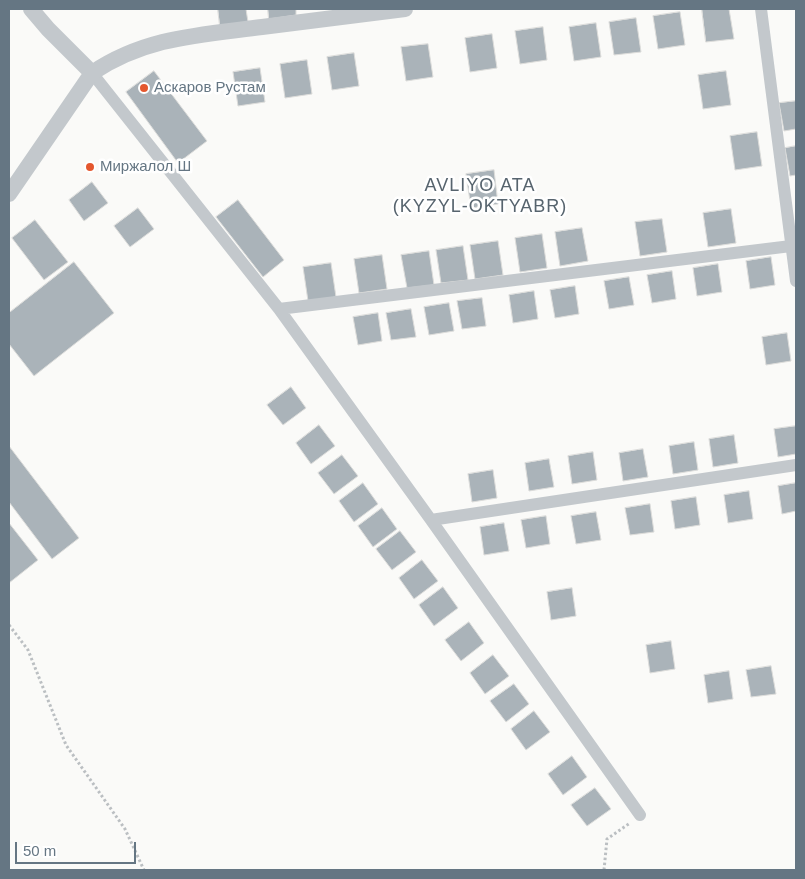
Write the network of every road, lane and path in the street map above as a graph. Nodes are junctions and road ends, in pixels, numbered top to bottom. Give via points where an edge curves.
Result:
1 (31, 9) edge
2 (405, 9) edge
3 (761, 9) edge
4 (92, 73) junction
5 (9, 194) edge
6 (791, 246) junction
7 (796, 282) edge
8 (279, 309) junction
9 (796, 464) edge
10 (431, 520) junction
11 (9, 625) edge
12 (640, 816) joint
13 (144, 870) edge
14 (604, 870) edge

1 - 4 street
2 - 4 street via 168,40 129,52
3 - 6 street
4 - 5 street
4 - 8 street
6 - 7 street
6 - 8 street
8 - 10 street
9 - 10 street
10 - 12 street
11 - 13 path via 28,650 66,745 125,829
12 - 14 path via 608,839

